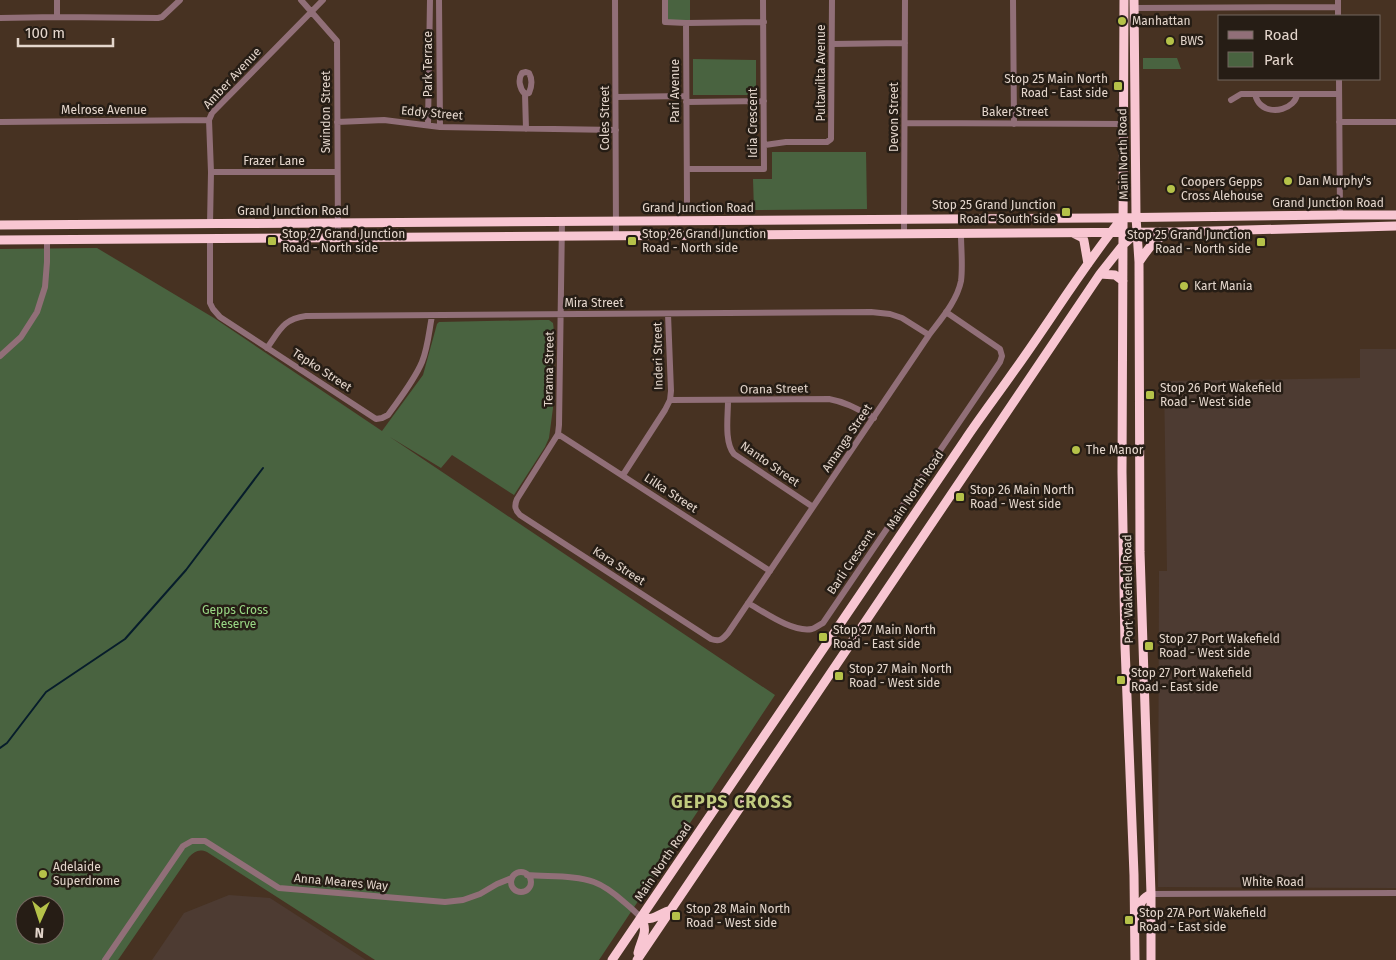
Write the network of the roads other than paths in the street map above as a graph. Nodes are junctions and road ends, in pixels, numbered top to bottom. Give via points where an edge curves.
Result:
1 (57, 0) edge
2 (180, 0) edge
3 (301, 0) edge
4 (323, 0) edge
5 (430, 0) edge
6 (439, 0) edge
7 (615, 0) edge
8 (665, 0) edge
9 (763, 0) edge
10 (832, 0) edge
11 (905, 0) edge
12 (1013, 0) edge
13 (1338, 3) edge
14 (1124, 4) edge
15 (1134, 4) edge
16 (1218, 4) edge
17 (1279, 4) edge
18 (312, 11) junction
19 (57, 17) junction
20 (0, 18) edge
21 (764, 22) junction
22 (686, 23) junction
23 (832, 44) junction
24 (905, 44) junction
25 (1339, 80) edge
26 (525, 94) dead end
27 (1255, 94) junction
28 (1297, 94) junction
29 (1339, 94) junction
30 (616, 97) junction
31 (686, 99) junction
32 (1231, 100) dead end
33 (764, 101) junction
34 (209, 120) junction
35 (0, 122) edge
36 (337, 122) junction
37 (1340, 122) junction
38 (1396, 122) edge
39 (905, 123) junction
40 (1014, 124) junction
41 (1124, 124) junction
42 (428, 125) junction
43 (440, 127) junction
44 (526, 129) junction
45 (616, 130) junction
46 (765, 145) junction
47 (687, 169) junction
48 (210, 172) junction
49 (337, 172) junction
50 (687, 202) dead end
51 (1340, 215) junction
52 (1396, 215) edge
53 (1123, 217) junction
54 (1136, 217) junction
55 (905, 218) junction
56 (950, 218) junction
57 (971, 218) junction
58 (616, 220) junction
59 (562, 221) junction
60 (337, 223) junction
61 (210, 224) junction
62 (1396, 226) edge
63 (0, 227) edge
64 (1340, 228) junction
65 (1072, 232) junction
66 (1111, 232) junction
67 (1123, 232) junction
68 (1137, 232) junction
69 (1175, 232) junction
70 (904, 233) junction
71 (961, 234) junction
72 (616, 235) junction
73 (562, 236) junction
74 (210, 238) junction
75 (338, 238) junction
76 (0, 240) edge
77 (47, 240) junction
78 (1123, 245) junction
79 (1139, 262) junction
80 (1088, 264) junction
81 (1100, 274) junction
82 (1123, 281) junction
83 (946, 312) junction
84 (561, 314) junction
85 (668, 314) junction
86 (432, 316) junction
87 (929, 335) junction
88 (267, 348) junction
89 (0, 356) edge
90 (1014, 372) junction
91 (1028, 381) junction
92 (670, 400) junction
93 (728, 401) junction
94 (1122, 408) junction
95 (1139, 409) junction
96 (874, 418) junction
97 (558, 434) junction
98 (623, 475) junction
99 (814, 507) junction
100 (770, 571) junction
101 (748, 603) junction
102 (718, 641) joint
103 (1125, 646) junction
104 (1142, 647) junction
105 (527, 875) junction
106 (1134, 875) junction
107 (544, 877) junction
108 (512, 878) junction
109 (497, 884) junction
110 (530, 884) junction
111 (512, 886) junction
112 (1396, 893) edge
113 (1151, 894) junction
114 (671, 910) junction
115 (641, 918) junction
116 (1134, 921) junction
117 (105, 960) edge
118 (612, 960) edge
119 (637, 960) edge
120 (1135, 960) edge
121 (1151, 960) edge

1 - 19 street
2 - 19 street via 158,18
3 - 18 street, Swindon Street
4 - 18 street, Amber Avenue
5 - 42 street, Park Terrace
6 - 43 street, Park Terrace
7 - 30 street, Coles Street
8 - 22 street via 665,22
9 - 21 street, Idia Crescent
10 - 23 street, Pultawilta Avenue
11 - 24 street, Devon Street
12 - 40 street
13 - 17 street
14 - 15 highway
14 - 41 highway, Main North Road
15 - 16 street
15 - 54 highway, Main North Road
16 - 17 street
18 - 34 street, Amber Avenue via 212,113
18 - 36 street, Swindon Street via 337,41
19 - 20 street
21 - 22 street
21 - 33 street, Idia Crescent
22 - 31 street, Pari Avenue
23 - 24 street
23 - 46 street, Pultawilta Avenue via 831,139 827,142
24 - 39 street, Devon Street
25 - 29 street
26 - 44 street
27 - 28 street
27 - 28 street via 1263,106 1278,109 1288,108
27 - 32 street via 1241,94
28 - 29 street
29 - 37 street
30 - 31 street
30 - 45 street, Coles Street
31 - 33 street
31 - 47 street, Pari Avenue
33 - 46 street, Idia Crescent
34 - 35 street, Melrose Avenue
34 - 48 street, Amber Avenue
36 - 42 street, Eddy Street via 384,120
36 - 49 street, Swindon Street
37 - 38 street
37 - 51 street
39 - 40 street, Baker Street
39 - 55 street, Devon Street
40 - 41 street, Baker Street
41 - 53 highway, Main North Road
42 - 43 street, Eddy Street
43 - 44 street, Eddy Street
44 - 45 street, Eddy Street
45 - 58 street, Coles Street
46 - 47 street, Idia Crescent via 764,168
47 - 50 street, Pari Avenue
48 - 49 street, Frazer Lane
48 - 61 street, Amber Avenue
49 - 60 street, Swindon Street
51 - 52 highway, Grand Junction Road
51 - 54 highway, Grand Junction Road
51 - 64 highway
53 - 54 highway, Grand Junction Road
53 - 57 highway, Grand Junction Road
53 - 66 highway, Main North Road
53 - 67 highway, Port Wakefield Road
54 - 68 highway, Port Wakefield Road
55 - 56 highway, Grand Junction Road
55 - 58 highway, Grand Junction Road
55 - 70 street, Devon Street
56 - 57 highway, Grand Junction Road
56 - 71 highway
57 - 71 highway
58 - 59 highway, Grand Junction Road
58 - 72 street, Coles Street
59 - 60 highway, Grand Junction Road
59 - 73 street, Terama Street
60 - 61 highway, Grand Junction Road
60 - 75 street, Swindon Street
61 - 63 highway, Grand Junction Road
62 - 64 highway, Grand Junction Road
63 - 77 highway, Grand Junction Road via 42,229 47,232
64 - 69 highway, Grand Junction Road
65 - 66 highway, Grand Junction Road
65 - 71 highway, Grand Junction Road
65 - 80 highway via 1084,241
66 - 67 highway, Grand Junction Road
66 - 80 highway, Main North Road
67 - 68 highway, Grand Junction Road
67 - 78 highway, Port Wakefield Road
68 - 69 highway, Grand Junction Road
68 - 78 highway
68 - 79 highway, Port Wakefield Road
69 - 79 highway via 1155,241
70 - 71 highway, Grand Junction Road
70 - 72 highway, Grand Junction Road
71 - 83 street, Amanga Street via 961,280 957,295
72 - 73 highway, Grand Junction Road
73 - 75 highway, Grand Junction Road
73 - 84 street, Terama Street
74 - 75 highway, Grand Junction Road
74 - 77 highway, Grand Junction Road
74 - 88 street, Tepko Street via 210,303 213,309
76 - 77 highway, Grand Junction Road
77 - 89 street via 45,287 37,312 21,337
78 - 81 highway
78 - 82 highway, Port Wakefield Road
79 - 95 highway, Port Wakefield Road
80 - 90 highway, Main North Road
81 - 82 highway via 1115,275
81 - 91 highway
82 - 94 highway, Port Wakefield Road
83 - 87 street, Amanga Street
83 - 101 street, Barli Crescent via 1000,349 1002,356 834,607 823,623 812,629 786,624
84 - 85 street, Mira Street
84 - 86 street, Mira Street
84 - 97 street, Terama Street
85 - 87 street, Mira Street via 871,312 902,318
85 - 92 street, Inderi Street
86 - 88 street, Mira Street via 295,317 285,323
86 - 88 street, Tepko Street via 417,372 388,415 382,418 376,419
87 - 96 street, Amanga Street
90 - 91 highway
90 - 115 highway, Main North Road via 964,440
91 - 114 highway
92 - 93 street, Orana Street
92 - 98 street, Inderi Street
93 - 96 street, Orana Street via 829,399
93 - 99 street, Nanto Street via 728,439 734,454
94 - 95 highway
94 - 103 highway, Port Wakefield Road
95 - 104 highway, Port Wakefield Road
96 - 99 street, Amanga Street
97 - 98 street, Lilka Street
97 - 102 street, Kara Street via 515,504 515,510
98 - 100 street, Lilka Street
99 - 100 street, Amanga Street
100 - 101 street, Amanga Street
101 - 102 street, Amanga Street via 728,633
103 - 104 highway
103 - 106 highway, Port Wakefield Road
104 - 113 highway, Port Wakefield Road
105 - 107 street
105 - 108 street via 519,872
105 - 110 street
106 - 113 highway
106 - 116 highway, Port Wakefield Road
107 - 110 street
107 - 115 street via 594,882 618,897
108 - 109 street, Anna Meares Way
108 - 111 street
109 - 111 street
109 - 117 street, Anna Meares Way via 464,900 445,902 279,888 205,841 192,840 184,846
110 - 111 street via 522,892
112 - 113 street, White Road
113 - 116 highway via 1140,902
113 - 121 highway, Port Wakefield Road
114 - 115 highway via 652,919
114 - 119 highway
115 - 118 highway, Main North Road
115 - 119 highway via 645,930
116 - 120 highway, Port Wakefield Road

